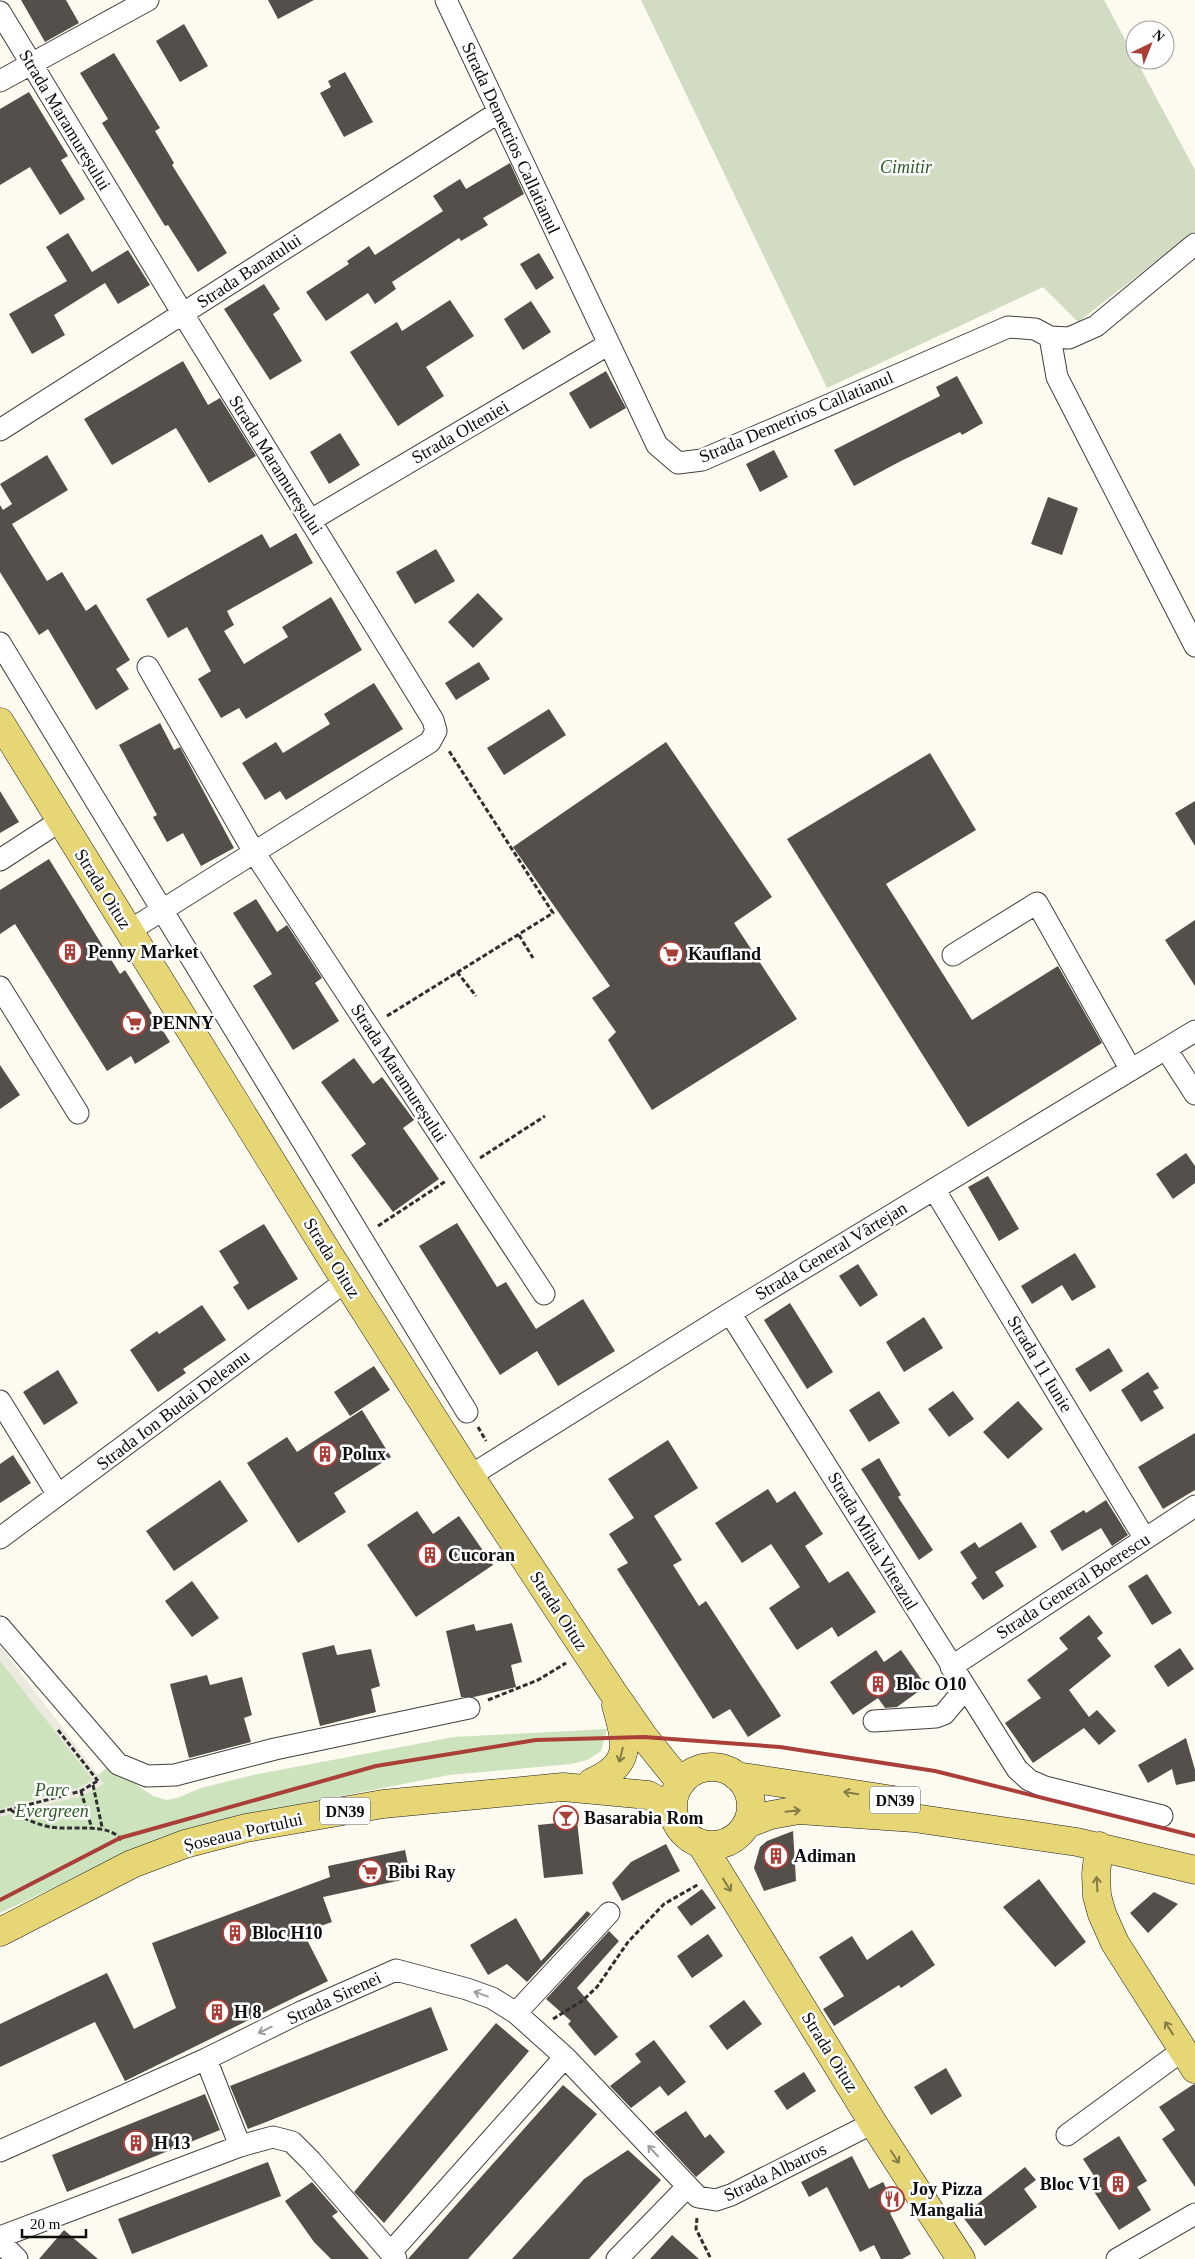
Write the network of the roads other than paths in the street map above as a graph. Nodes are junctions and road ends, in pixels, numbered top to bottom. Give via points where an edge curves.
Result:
1 (148, 0) edge
2 (446, 0) edge
3 (0, 12) edge
4 (31, 64) junction
5 (0, 81) edge
6 (499, 112) junction
7 (1195, 244) edge
8 (183, 314) junction
9 (1050, 336) junction
10 (608, 344) junction
11 (0, 430) edge
12 (310, 520) junction
13 (0, 643) edge
14 (1195, 646) edge
15 (148, 667) dead end
16 (0, 722) edge
17 (60, 821) junction
18 (254, 852) junction
19 (0, 860) edge
20 (162, 910) junction
21 (129, 931) junction
22 (954, 955) dead end
23 (0, 987) edge
24 (1195, 1031) edge
25 (1166, 1049) junction
26 (1131, 1070) junction
27 (1195, 1094) edge
28 (78, 1113) dead end
29 (934, 1189) junction
30 (346, 1281) junction
31 (544, 1294) dead end
32 (730, 1313) junction
33 (0, 1401) edge
34 (467, 1412) road end
35 (470, 1476) junction
36 (58, 1495) junction
37 (1195, 1506) edge
38 (0, 1538) edge
39 (1146, 1538) junction
40 (0, 1627) edge
41 (951, 1667) junction
42 (965, 1689) junction
43 (612, 1691) junction
44 (469, 1708) road end
45 (874, 1721) dead end
46 (736, 1776) junction
47 (592, 1782) junction
48 (563, 1787) junction
49 (677, 1795) junction
50 (1162, 1816) dead end
51 (746, 1824) junction
52 (1052, 1838) junction
53 (702, 1844) junction
54 (1099, 1846) junction
55 (1195, 1870) edge
56 (609, 1913) dead end
57 (0, 1932) edge
58 (516, 2013) junction
59 (565, 2057) junction
60 (206, 2059) junction
61 (1189, 2060) edge
62 (873, 2123) junction
63 (1067, 2134) dead end
64 (240, 2146) junction
65 (0, 2151) edge
66 (692, 2192) junction
67 (1195, 2214) edge
68 (0, 2237) edge
69 (0, 2242) edge
70 (393, 2256) edge
71 (17, 2259) edge
72 (617, 2259) edge
73 (961, 2259) edge
74 (1117, 2259) edge

1 - 4 street
2 - 6 street, Strada Demetrios Callatianul
3 - 4 street, Strada Maramureșului
4 - 5 street
4 - 8 street, Strada Maramureșului
6 - 8 street, Strada Banatului
6 - 10 street, Strada Demetrios Callatianul
7 - 9 street, Strada Demetrios Callatianul via 1096,326 1070,338
8 - 11 street, Strada Banatului
8 - 12 street, Strada Maramureșului
9 - 10 street, Strada Demetrios Callatianul via 1035,329 1008,327 702,460 678,463 657,445
9 - 14 street via 1057,377
10 - 12 street, Strada Olteniei
12 - 18 street, Strada Maramureșului via 433,720 436,731 430,742
13 - 20 street
15 - 18 street, Strada Maramureșului
16 - 17 main road, Strada Oituz
17 - 19 street
17 - 21 main road, Strada Oituz
18 - 20 street
18 - 31 street, Strada Maramureșului
20 - 21 street
20 - 34 street
21 - 30 main road, Strada Oituz
22 - 26 street via 1037,903
23 - 28 street
24 - 25 street, Strada General Vârtejan
25 - 26 street, Strada General Vârtejan
25 - 27 street
26 - 29 street, Strada General Vârtejan
29 - 32 street, Strada General Vârtejan
29 - 39 street, Strada 11 Iunie
30 - 35 main road, Strada Oituz
30 - 36 street, Strada Ion Budai Deleanu
32 - 35 street, Strada General Vârtejan
32 - 41 street, Strada Mihai Viteazul
33 - 36 street
35 - 43 main road, Strada Oituz
36 - 38 street, Strada Ion Budai Deleanu
37 - 39 street, Strada General Boerescu
39 - 41 street, Strada General Boerescu
40 - 44 street via 118,1764 147,1776 175,1775 275,1749
41 - 42 street, Strada Mihai Viteazul
42 - 45 street via 944,1714 936,1717
42 - 50 street, Strada Mihai Viteazul via 1017,1769 1029,1780 1045,1787
43 -> 47 main road via 624,1737 622,1757 614,1771
43 - 49 main road, Strada Oituz via 644,1737
46 - 49 main road, DN39 via 720,1768 695,1771
46 - 51 main road via 750,1798
52 -> 46 main road, DN39 via 900,1801
47 - 48 main road, Șoseaua Portului / DN39
47 - 49 main road, Șoseaua Portului / DN39
48 - 49 main road, Șoseaua Portului / DN39
48 - 57 main road, Șoseaua Portului / DN39 via 383,1804 256,1827 185,1844 132,1864
49 - 53 main road via 679,1827
51 -> 52 main road, DN39 via 799,1810 914,1818
51 - 53 main road, DN39 via 727,1842
52 - 54 main road, DN39
53 -> 62 main road, Strada Oituz
54 - 55 main road, DN39
61 -> 54 main road via 1115,1944 1102,1914 1096,1874
56 - 58 street
58 - 59 street, Strada Sirenei
58 -> 60 street, Strada Sirenei via 492,1998 467,1989 396,1970
66 -> 59 street, Strada Sirenei
59 - 70 street
60 - 64 street
60 - 65 street, Strada Sirenei
61 - 63 street
62 - 66 street, Strada Albatros via 731,2196 716,2200
62 -> 73 main road, Strada Oituz
64 - 68 street
64 - 70 street via 273,2137 292,2142
66 - 72 street
67 - 74 street
69 - 71 street

